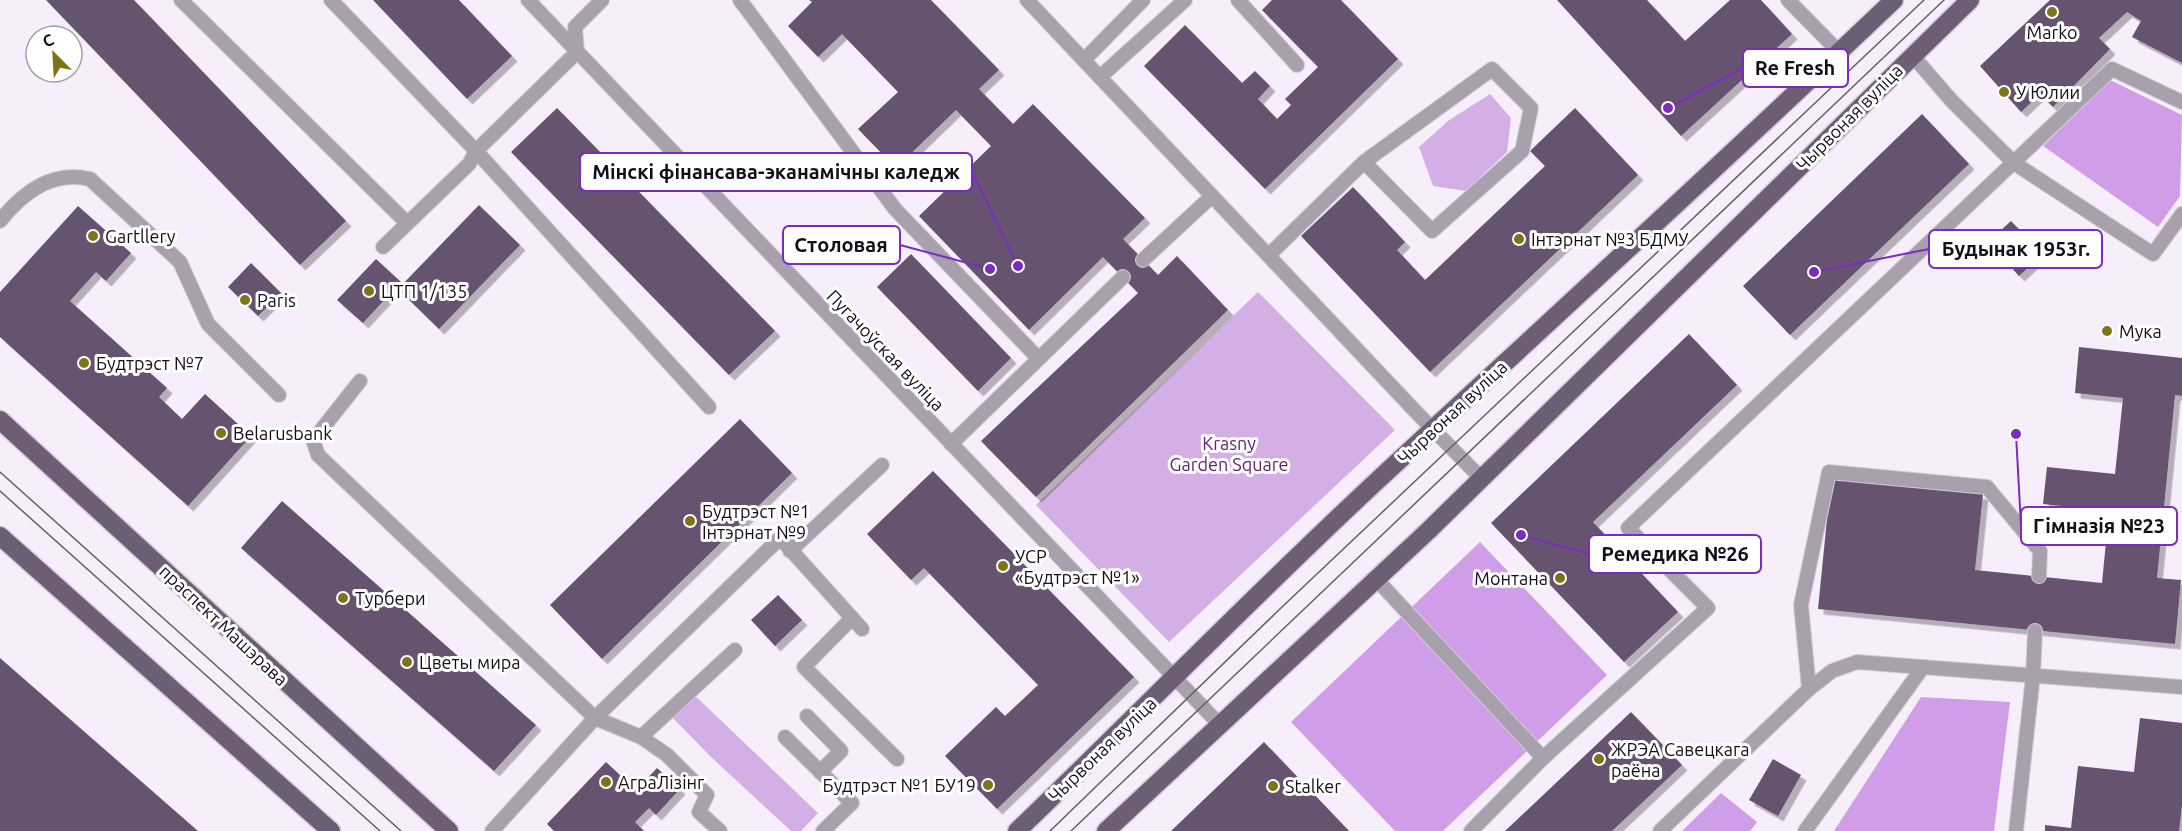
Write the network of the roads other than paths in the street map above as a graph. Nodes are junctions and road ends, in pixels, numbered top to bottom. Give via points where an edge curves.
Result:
1 (181, 0) edge
2 (331, 0) edge
3 (528, 0) edge
4 (602, 0) edge
5 (740, 0) edge
6 (1027, 0) edge
7 (1143, 0) edge
8 (1185, 0) edge
9 (1238, 0) edge
10 (1788, 0) edge
11 (1894, 0) edge
12 (1970, 0) edge
13 (577, 52) junction
14 (1839, 52) junction
15 (1912, 55) junction
16 (1084, 60) junction
17 (1297, 65) dead end
18 (1100, 77) junction
19 (2182, 102) edge
20 (476, 151) junction
21 (1364, 162) junction
22 (2014, 163) junction
23 (1212, 196) junction
24 (2182, 214) edge
25 (0, 221) edge
26 (407, 223) junction
27 (383, 247) dead end
28 (1269, 255) junction
29 (1143, 260) dead end
30 (1123, 277) dead end
31 (1038, 358) junction
32 (360, 381) dead end
33 (279, 395) dead end
34 (709, 407) dead end
35 (0, 420) edge
36 (1435, 429) junction
37 (951, 444) junction
38 (882, 465) dead end
39 (1482, 479) junction
40 (0, 536) edge
41 (790, 551) junction
42 (2039, 576) dead end
43 (1377, 580) junction
44 (852, 618) junction
45 (862, 629) dead end
46 (2035, 631) dead end
47 (735, 650) dead end
48 (1923, 667) junction
49 (2033, 676) junction
50 (1175, 679) junction
51 (2182, 687) edge
52 (1809, 689) junction
53 (807, 716) dead end
54 (595, 718) junction
55 (1220, 725) junction
56 (641, 737) junction
57 (785, 737) dead end
58 (1543, 758) junction
59 (897, 759) dead end
60 (820, 772) junction
61 (331, 831) edge
62 (449, 831) edge
63 (492, 831) edge
64 (720, 831) edge
65 (823, 831) edge
66 (1017, 831) edge
67 (1106, 831) edge
68 (1471, 831) edge
69 (1660, 831) edge
70 (1805, 831) edge
71 (2016, 831) edge

1 - 26 lane
2 - 20 lane
3 - 13 lane, Пугачоўская вуліца
4 - 13 lane via 575,27
5 - 31 lane via 895,209
6 - 16 lane
7 - 16 lane
8 - 18 lane
9 - 17 lane
10 - 14 lane
11 - 14 main road, Чырвоная вуліца
12 - 15 main road, Чырвоная вуліца
13 - 20 lane
13 - 37 lane, Пугачоўская вуліца
14 - 36 main road, Чырвоная вуліца
15 - 22 lane
15 - 39 main road, Чырвоная вуліца
16 - 18 lane
18 - 23 lane
19 - 22 lane via 2112,69
20 - 26 lane via 469,164
20 - 34 lane
21 - 21 lane via 1492,69 1531,108 1522,151 1432,231
21 - 28 lane
22 - 24 lane via 2153,254
22 - 58 lane via 1628,528 1708,608
23 - 28 lane
23 - 29 lane
25 - 33 lane via 10,208 54,177 73,175 90,179 180,262 208,324
26 - 27 lane
28 - 36 lane
30 - 31 lane
31 - 37 lane
32 - 54 lane via 318,434 314,443 318,455
35 - 62 main road, праспект Машэрава
36 - 39 lane
36 - 50 main road, Чырвоная вуліца via 1222,629
37 - 50 lane, Пугачоўская вуліца
38 - 41 lane
39 - 43 main road, Чырвоная вуліца
40 - 61 main road
41 - 44 lane
41 - 54 lane via 780,538
42 - 52 lane via 2040,551 1987,487 1828,472 1800,605
43 - 55 main road, Чырвоная вуліца
43 - 58 lane
44 - 45 lane
44 - 59 lane via 804,667
46 - 49 lane
47 - 56 lane
48 - 49 lane
48 - 52 lane via 1857,662 1832,671
48 - 70 lane
49 - 51 lane
49 - 71 lane
50 - 55 lane, Пугачоўская вуліца
50 - 66 main road, Чырвоная вуліца
52 - 69 lane
53 - 60 lane via 841,751
54 - 56 lane
54 - 63 lane
55 - 67 main road, Чырвоная вуліца
56 - 64 lane via 667,755 707,795 699,812
57 - 60 lane
58 - 68 lane
60 - 65 lane via 852,803

